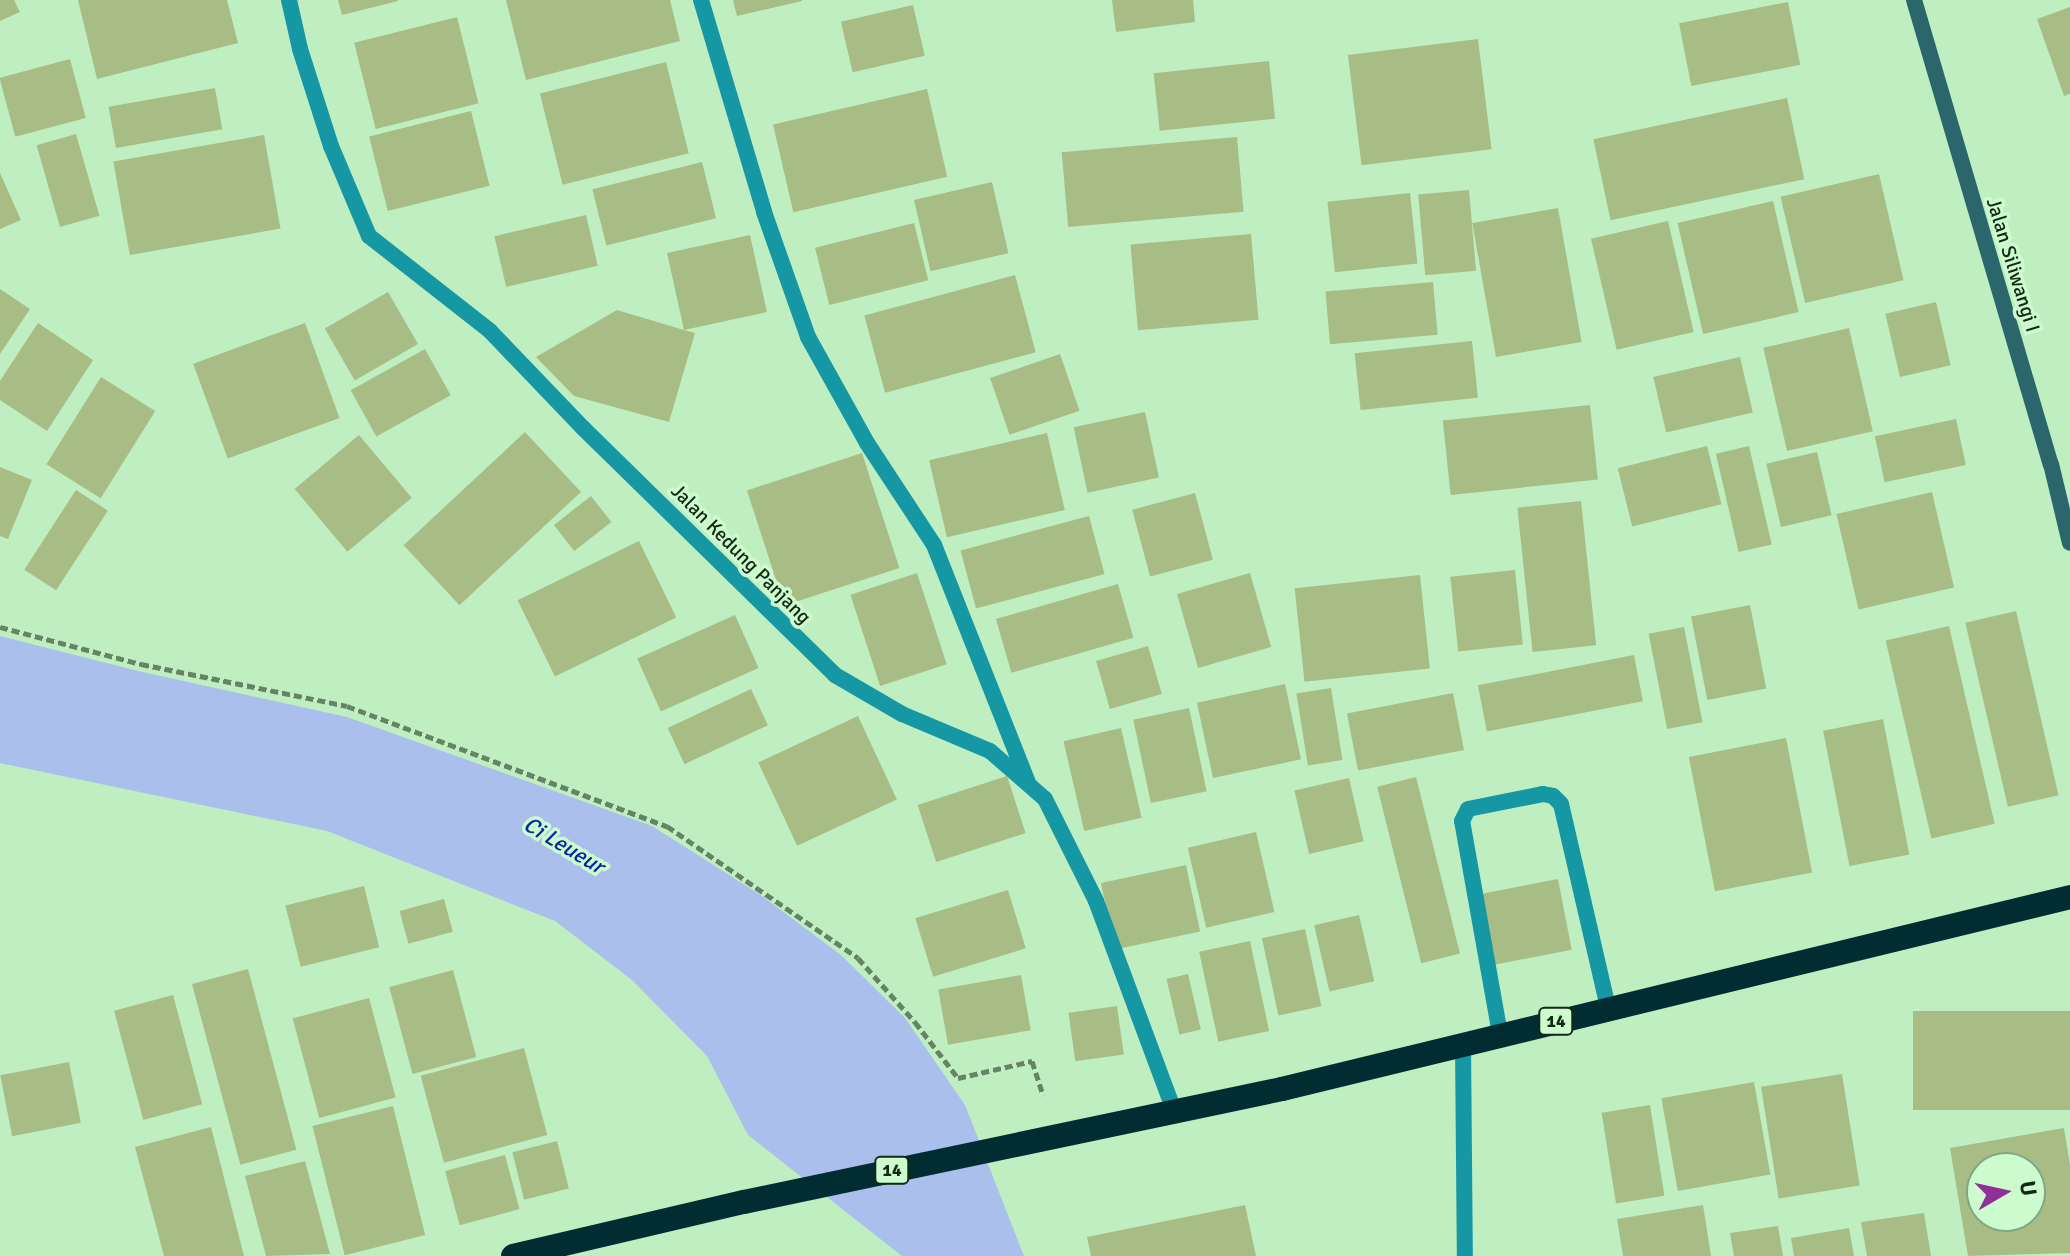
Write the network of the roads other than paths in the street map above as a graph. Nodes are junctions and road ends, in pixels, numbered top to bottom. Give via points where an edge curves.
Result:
1 (289, 0) edge
2 (701, 0) edge
3 (1914, 0) edge
4 (2070, 543) edge
5 (1028, 783) junction
6 (2070, 897) edge
7 (1608, 1007) junction
8 (1500, 1034) junction
9 (1463, 1044) junction
10 (1175, 1113) junction
11 (513, 1256) edge
12 (1465, 1256) edge

1 - 5 street, Jalan Kedung Panjang via 331,146 369,236 490,331 835,675 902,714 990,751
2 - 5 street via 755,184 808,337 867,443 934,545
3 - 4 main road, Jalan Siliwangi I
5 - 10 street, Jalan Kedung Panjang via 1045,799 1096,901
6 - 7 highway, 14
7 - 8 highway, 14
7 - 8 street via 1561,804 1543,794 1468,809 1462,821
8 - 9 highway, 14
9 - 10 highway, 14
9 - 12 street
10 - 11 highway, 14 via 1048,1136

